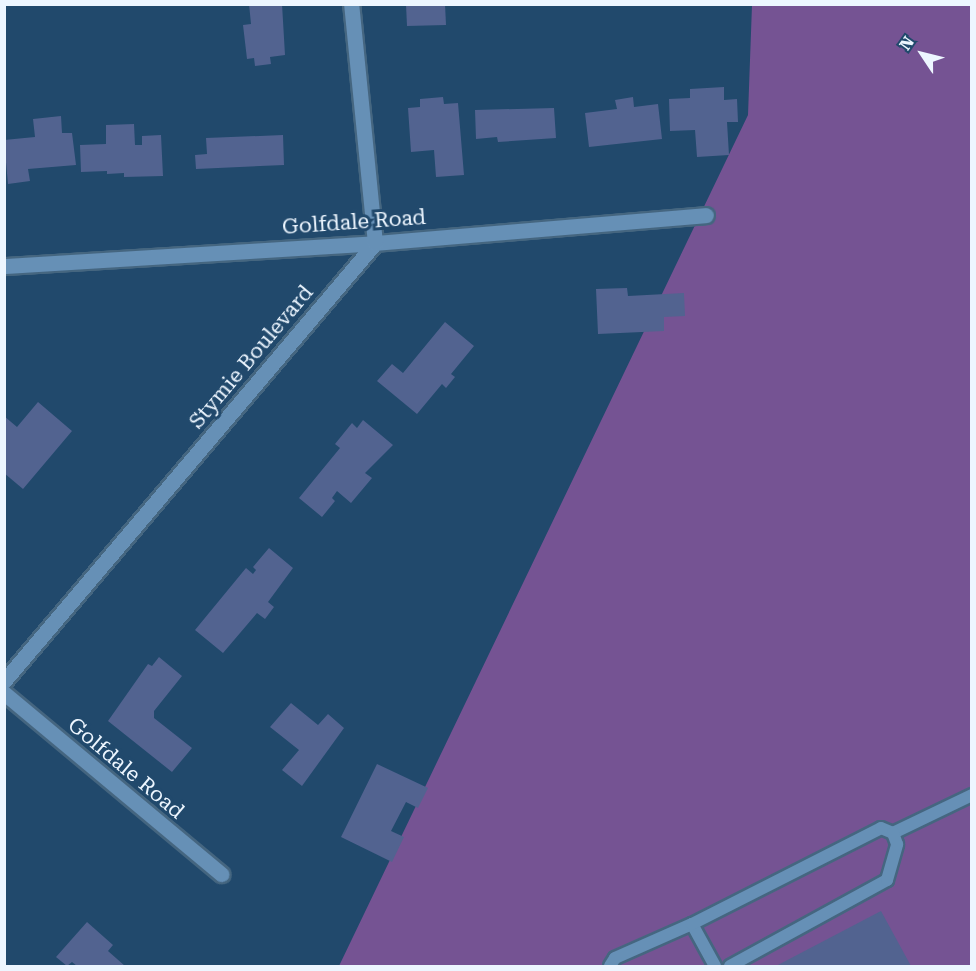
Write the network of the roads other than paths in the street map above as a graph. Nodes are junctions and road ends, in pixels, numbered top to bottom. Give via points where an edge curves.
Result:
1 (351, 4) edge
2 (706, 215) dead end
3 (375, 243) junction
4 (4, 266) edge
5 (4, 681) edge
6 (4, 693) edge
7 (972, 795) edge
8 (893, 833) junction
9 (221, 874) dead end
10 (692, 924) junction
11 (610, 966) edge
12 (715, 966) edge
13 (730, 966) edge

1 - 3 street
2 - 3 street, Golfdale Road
3 - 4 street, Golfdale Road
3 - 5 street, Stymie Boulevard
6 - 9 street, Golfdale Road
7 - 8 lane
8 - 10 lane via 881,828
8 - 13 lane via 897,844 887,880
10 - 11 lane via 615,958
10 - 12 lane

